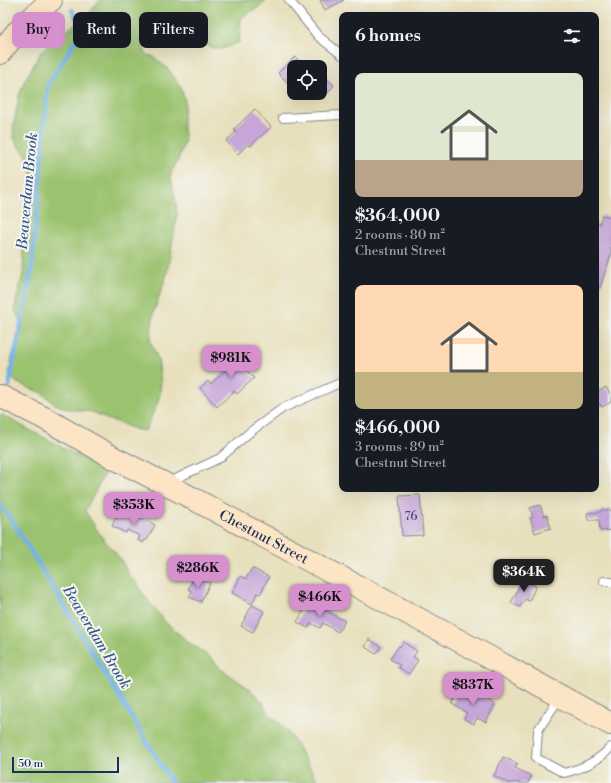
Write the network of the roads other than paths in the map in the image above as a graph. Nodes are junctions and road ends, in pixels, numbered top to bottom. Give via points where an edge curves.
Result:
1 (51, 0) edge
2 (289, 0) edge
3 (0, 53) edge
4 (339, 53) edge
5 (339, 115) edge
6 (284, 118) dead end
7 (339, 383) edge
8 (0, 396) edge
9 (165, 484) junction
10 (560, 697) junction
11 (611, 724) edge
12 (611, 747) edge

1 - 3 street via 16,33
2 - 4 lane via 318,36
5 - 6 lane
7 - 9 lane via 283,408 220,458
8 - 9 street, Chestnut Street
9 - 10 street, Chestnut Street
10 - 11 street, Chestnut Street
10 - 12 lane via 538,730 536,758 564,772 582,768

